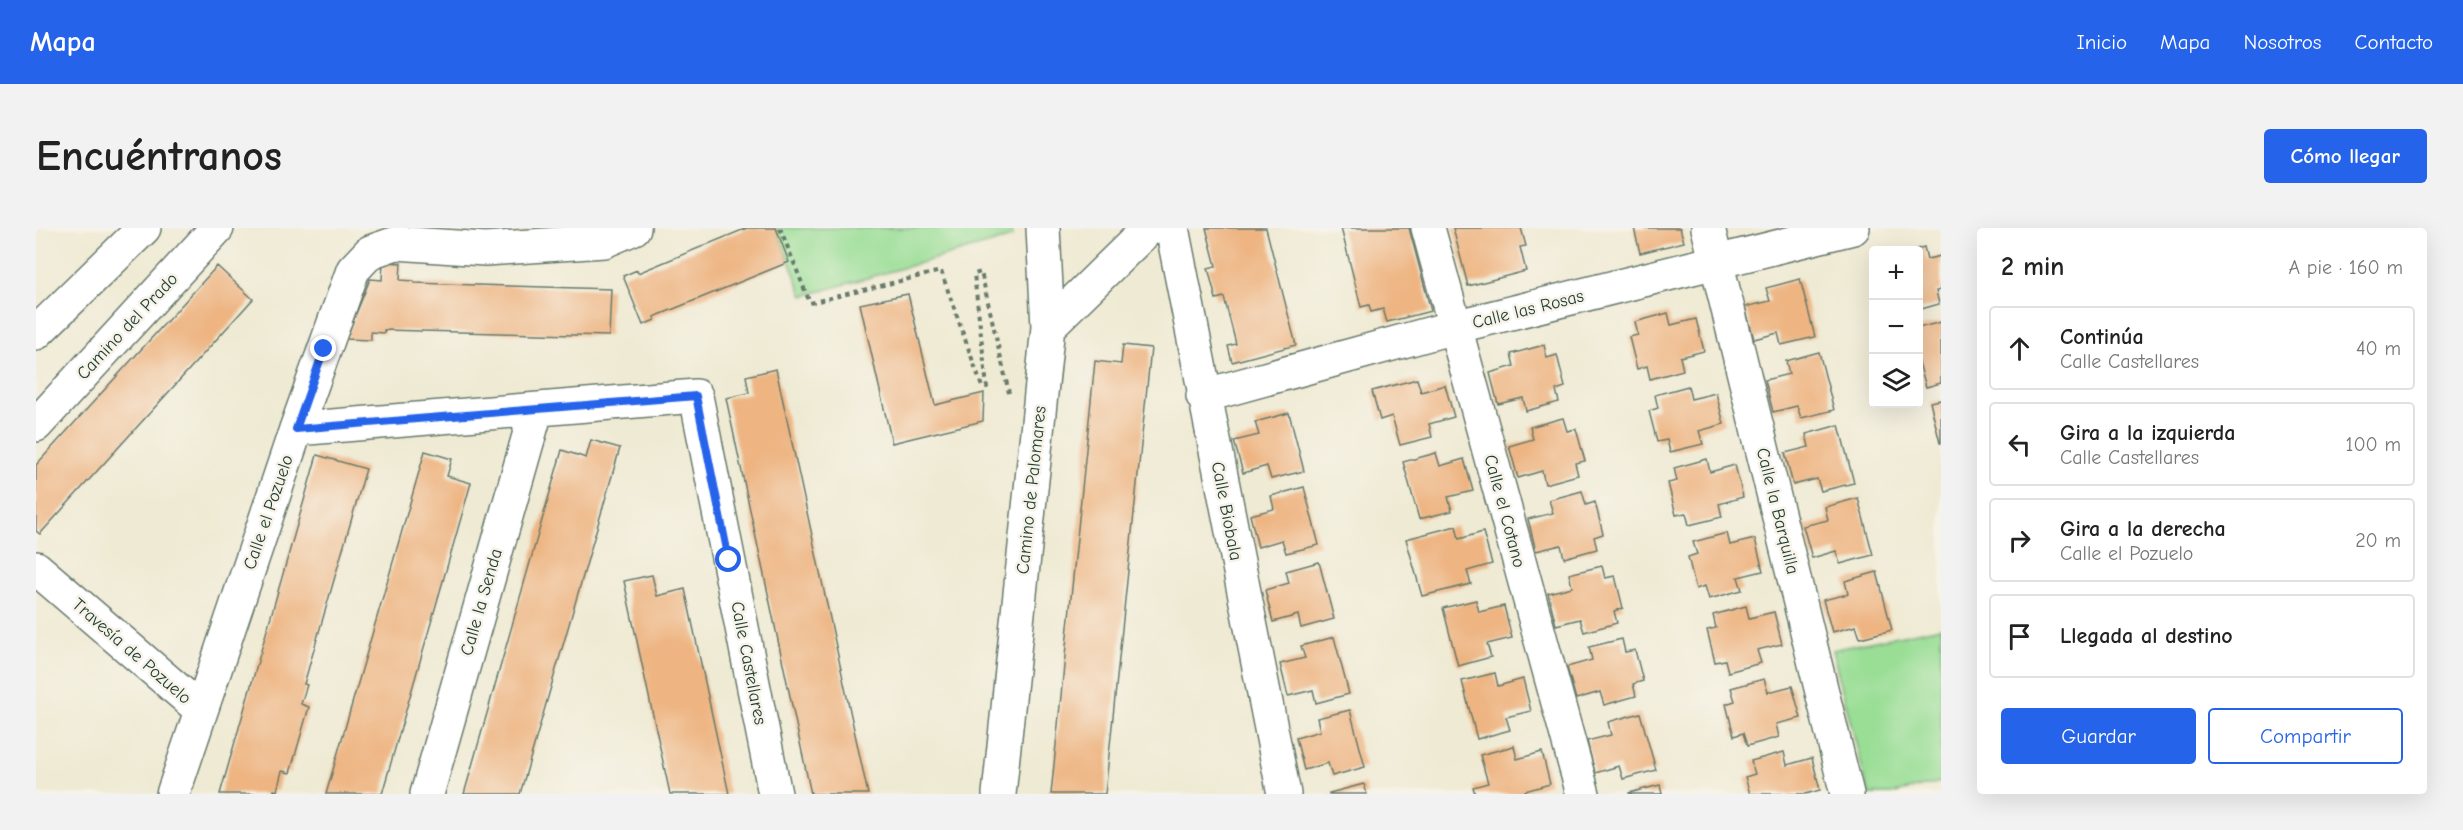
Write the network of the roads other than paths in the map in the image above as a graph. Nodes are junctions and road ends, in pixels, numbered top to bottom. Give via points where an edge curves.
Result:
1 (144, 228) edge
2 (217, 228) edge
3 (634, 228) edge
4 (1043, 228) edge
5 (1149, 228) edge
6 (1172, 228) edge
7 (1428, 228) edge
8 (1708, 228) edge
9 (1853, 228) edge
10 (1718, 263) junction
11 (1048, 327) junction
12 (1454, 327) junction
13 (36, 333) edge
14 (1203, 396) junction
15 (536, 411) junction
16 (36, 425) edge
17 (296, 429) junction
18 (36, 568) edge
19 (201, 710) junction
20 (173, 794) edge
21 (427, 794) edge
22 (775, 794) edge
23 (999, 794) edge
24 (1284, 794) edge
25 (1583, 794) edge
26 (1847, 794) edge

1 - 13 street
2 - 16 street, Camino del Prado
3 - 17 street, Calle el Pozuelo via 604,241 485,249 396,243 370,252 353,270
4 - 11 street, Camino de Palomares
5 - 11 street
6 - 14 street, Calle Biobala
7 - 12 street, Calle el Cotano
8 - 10 street, Calle la Barquilla
9 - 10 street, Calle las Rosas
10 - 12 street, Calle las Rosas
10 - 26 street, Calle la Barquilla
11 - 23 street, Camino de Palomares
12 - 14 street, Calle las Rosas
12 - 25 street, Calle el Cotano
14 - 24 street, Calle Biobala
15 - 17 street, Calle Castellares
15 - 21 street, Calle la Senda
15 - 22 street, Calle Castellares via 696,396
17 - 19 street, Calle el Pozuelo
18 - 19 street, Travesía de Pozuelo
19 - 20 street, Calle el Pozuelo

